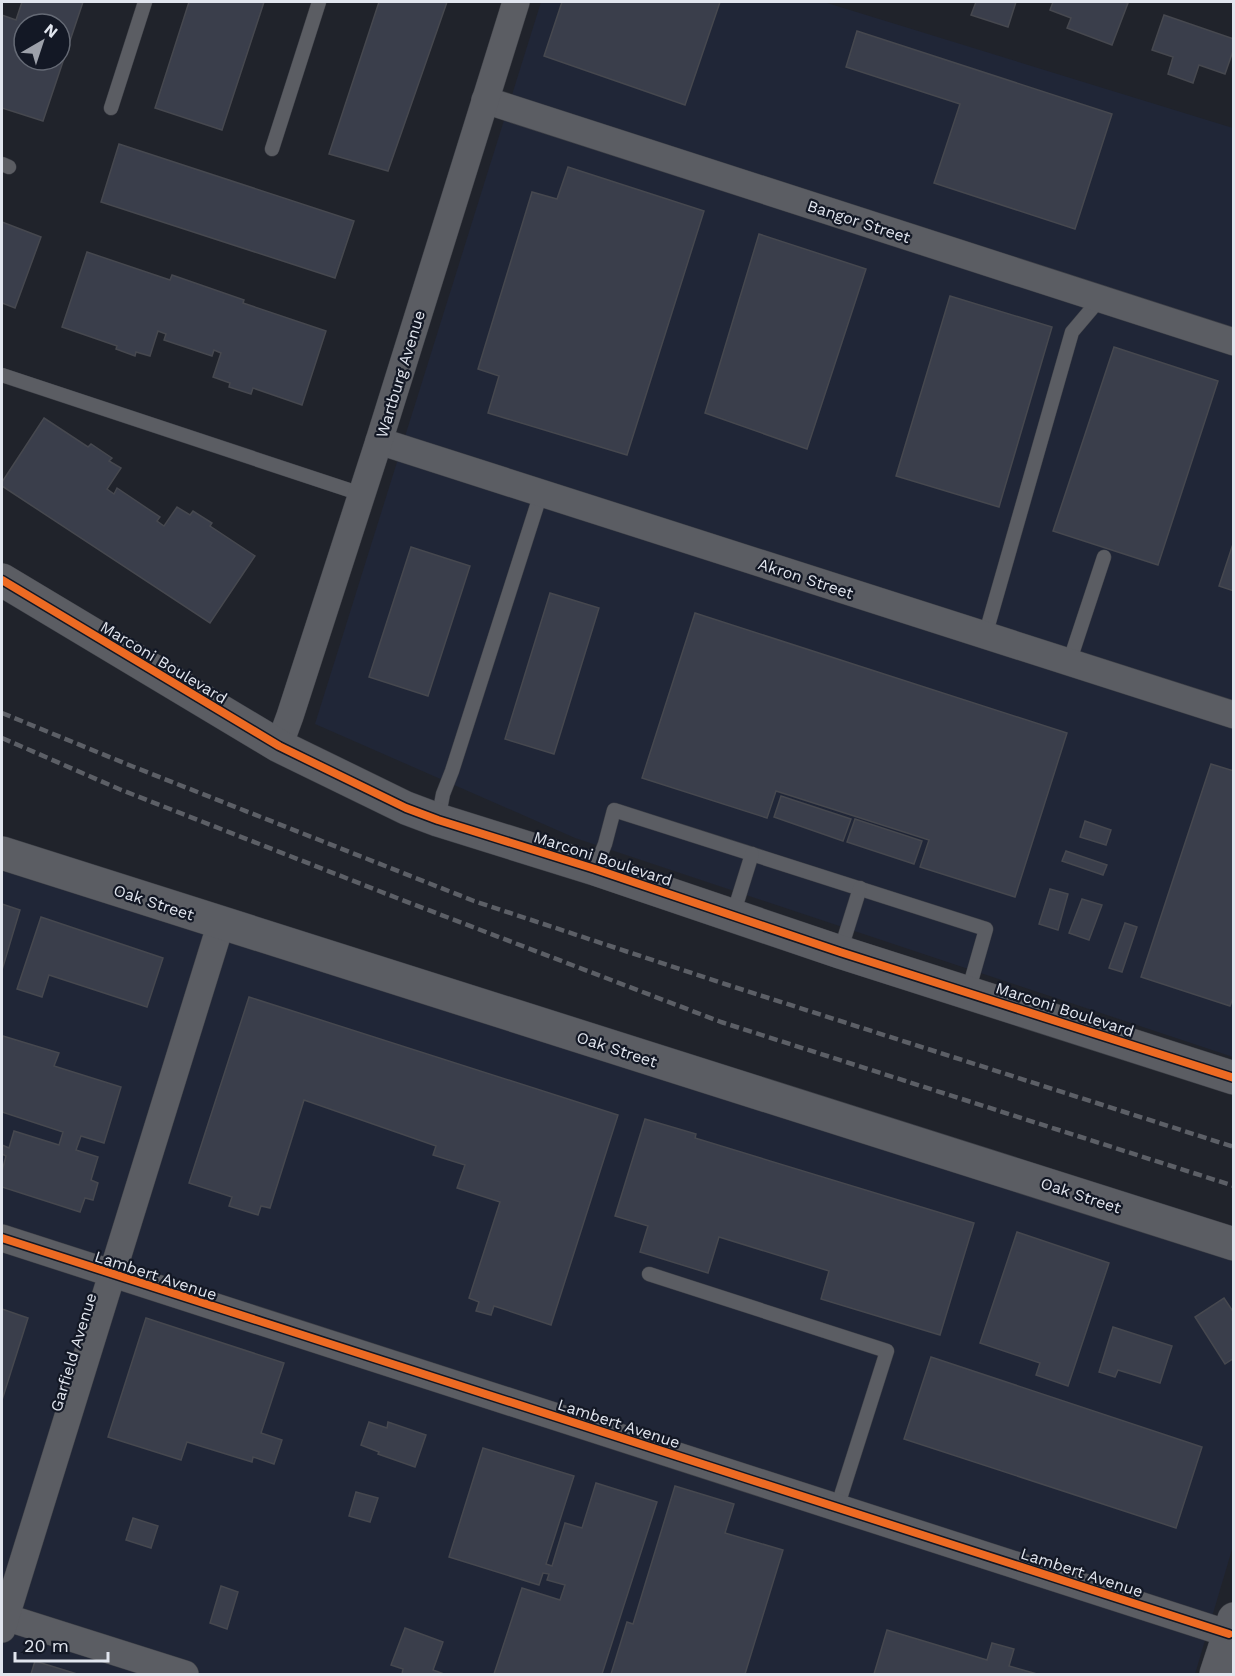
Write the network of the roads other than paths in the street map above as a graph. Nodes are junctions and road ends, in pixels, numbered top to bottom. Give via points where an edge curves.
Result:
1 (146, 2) edge
2 (319, 2) edge
3 (516, 2) edge
4 (485, 100) junction
5 (111, 108) dead end
6 (272, 149) dead end
7 (1100, 299) junction
8 (1233, 342) edge
9 (2, 375) edge
10 (379, 441) junction
11 (542, 493) junction
12 (361, 494) junction
13 (1104, 557) dead end
14 (2, 580) edge
15 (985, 636) junction
16 (1069, 663) junction
17 (1233, 716) edge
18 (279, 746) junction
19 (438, 819) junction
20 (2, 854) edge
21 (752, 854) junction
22 (595, 869) junction
23 (860, 888) junction
24 (733, 915) junction
25 (221, 923) junction
26 (840, 952) junction
27 (968, 992) junction
28 (1233, 1078) edge
29 (2, 1238) edge
30 (1233, 1244) edge
31 (649, 1274) dead end
32 (111, 1275) junction
33 (837, 1508) junction
34 (3, 1621) edge
35 (1231, 1626) edge
36 (185, 1674) edge
37 (1216, 1674) edge

1 - 5 lane
2 - 6 lane
3 - 4 street, Wartburg Avenue
4 - 7 street, Bangor Street
4 - 10 street, Wartburg Avenue
7 - 8 street, Bangor Street
7 - 15 lane via 1072,332
9 - 12 lane
10 - 11 street, Akron Street
10 - 12 street, Wartburg Avenue
11 - 15 street, Akron Street
11 - 19 lane
12 - 18 street, Wartburg Avenue
13 - 16 lane
14 - 18 street, Marconi Boulevard
15 - 16 street, Akron Street
16 - 17 street, Akron Street
18 - 19 street, Marconi Boulevard via 406,808
19 - 22 street, Marconi Boulevard
20 - 25 street, Oak Street
21 - 22 lane via 614,810
21 - 23 lane
21 - 24 lane
22 - 24 street, Marconi Boulevard
23 - 26 lane
23 - 27 lane via 986,929
24 - 26 street, Marconi Boulevard
25 - 30 street, Oak Street
25 - 32 street, Garfield Avenue
26 - 27 street, Marconi Boulevard
27 - 28 street, Marconi Boulevard
29 - 32 street, Lambert Avenue
31 - 33 lane via 887,1350
32 - 33 street, Lambert Avenue
32 - 34 street, Garfield Avenue
33 - 35 street, Lambert Avenue
34 - 36 street
35 - 37 street

